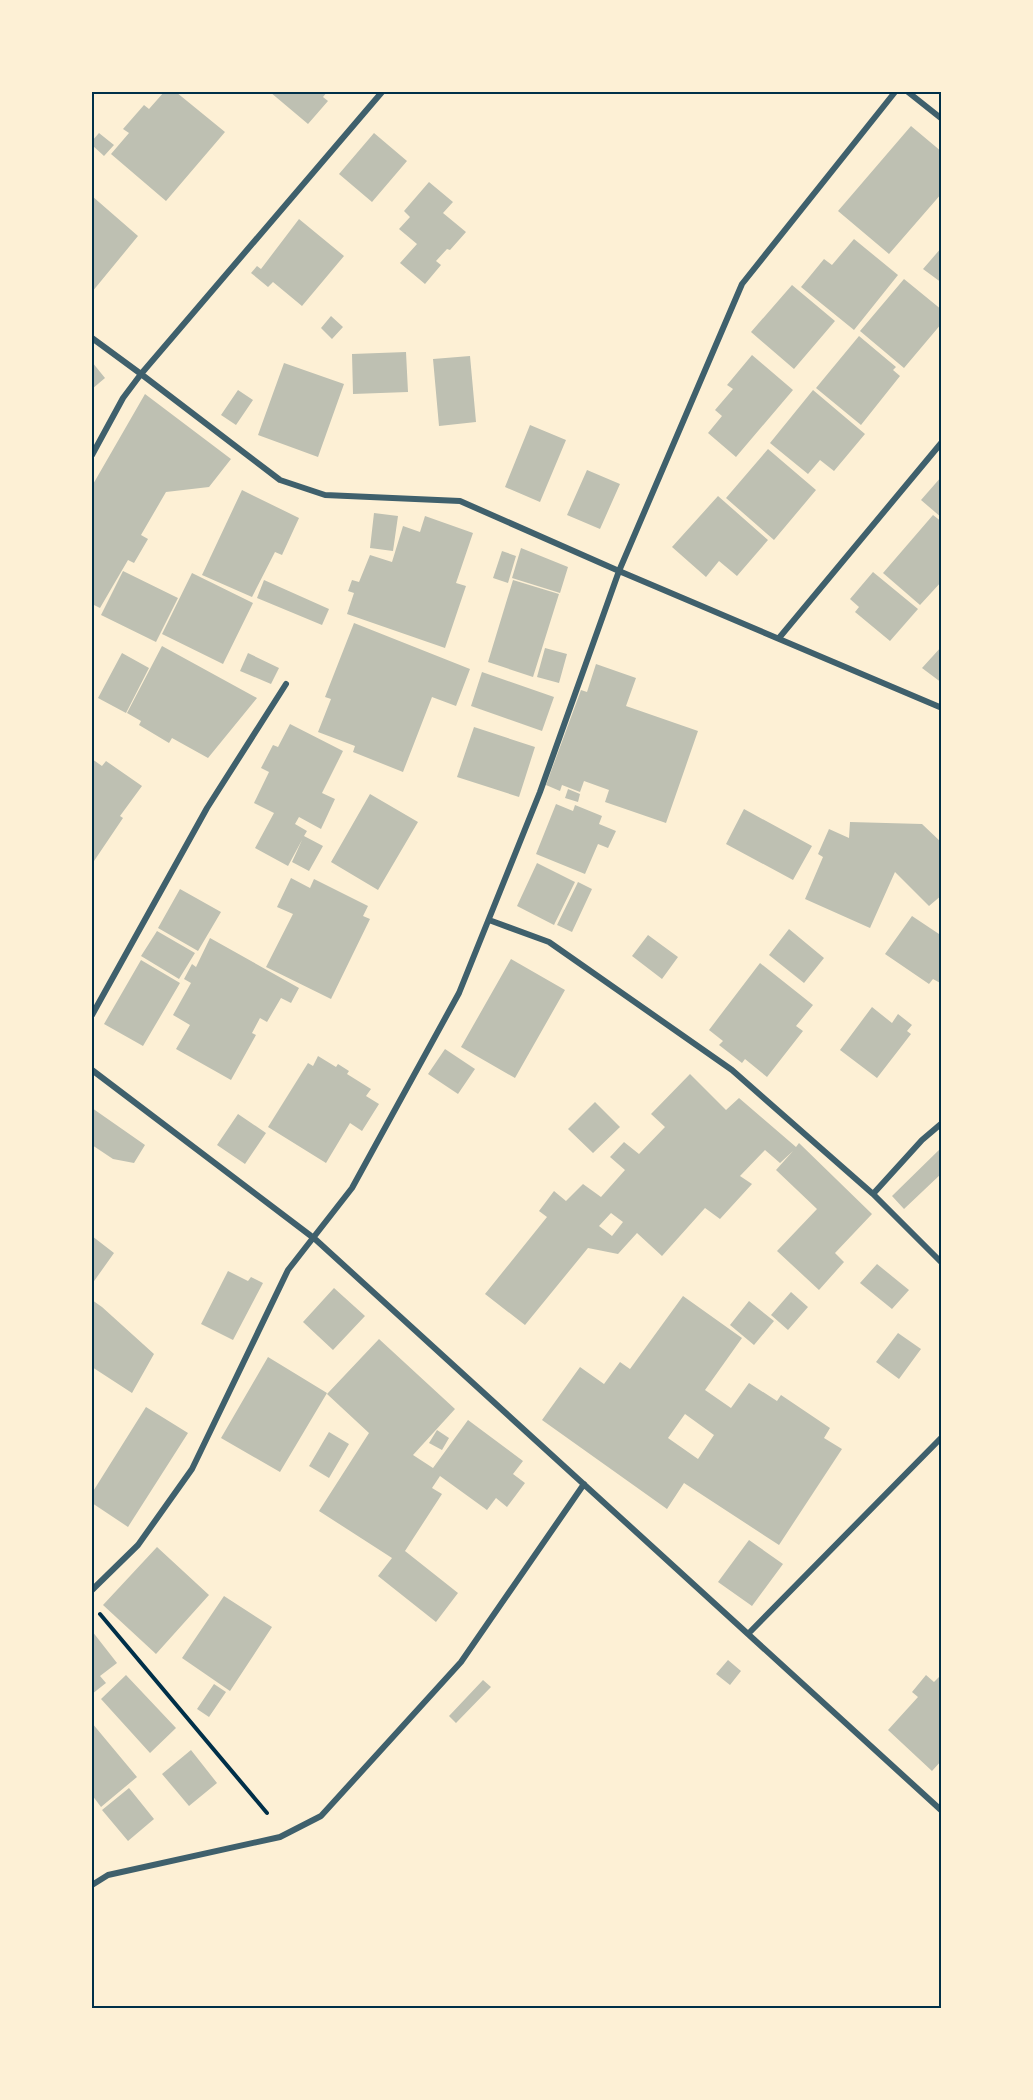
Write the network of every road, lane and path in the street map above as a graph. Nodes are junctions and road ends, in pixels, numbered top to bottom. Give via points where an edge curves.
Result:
1 (382, 92) edge
2 (896, 92) edge
3 (908, 92) edge
4 (942, 119) edge
5 (92, 338) edge
6 (141, 374) junction
7 (942, 442) edge
8 (92, 455) edge
9 (619, 571) junction
10 (779, 638) junction
11 (286, 684) dead end
12 (942, 708) edge
13 (489, 920) junction
14 (92, 1015) edge
15 (92, 1070) edge
16 (942, 1123) edge
17 (873, 1194) junction
18 (315, 1239) junction
19 (942, 1263) edge
20 (942, 1437) edge
21 (584, 1484) junction
22 (92, 1590) edge
23 (99, 1613) dead end
24 (748, 1634) junction
25 (942, 1811) edge
26 (280, 1837) junction
27 (92, 1885) edge

1 - 6 street
2 - 9 street via 742,284
3 - 4 street
5 - 6 street
6 - 8 street
6 - 9 street via 280,480 325,495 460,501
7 - 10 street
9 - 10 street
9 - 13 street via 540,792
10 - 12 street
11 - 14 street via 207,808
13 - 17 street via 549,942 732,1070
13 - 18 street via 459,993 352,1188
15 - 18 street
16 - 17 street
17 - 19 street
18 - 21 street
18 - 22 street via 288,1270 192,1470 138,1545
20 - 24 street
21 - 24 street
21 - 26 street via 461,1662 321,1816
23 - 26 path via 274,1821
24 - 25 street
26 - 27 street via 108,1875

